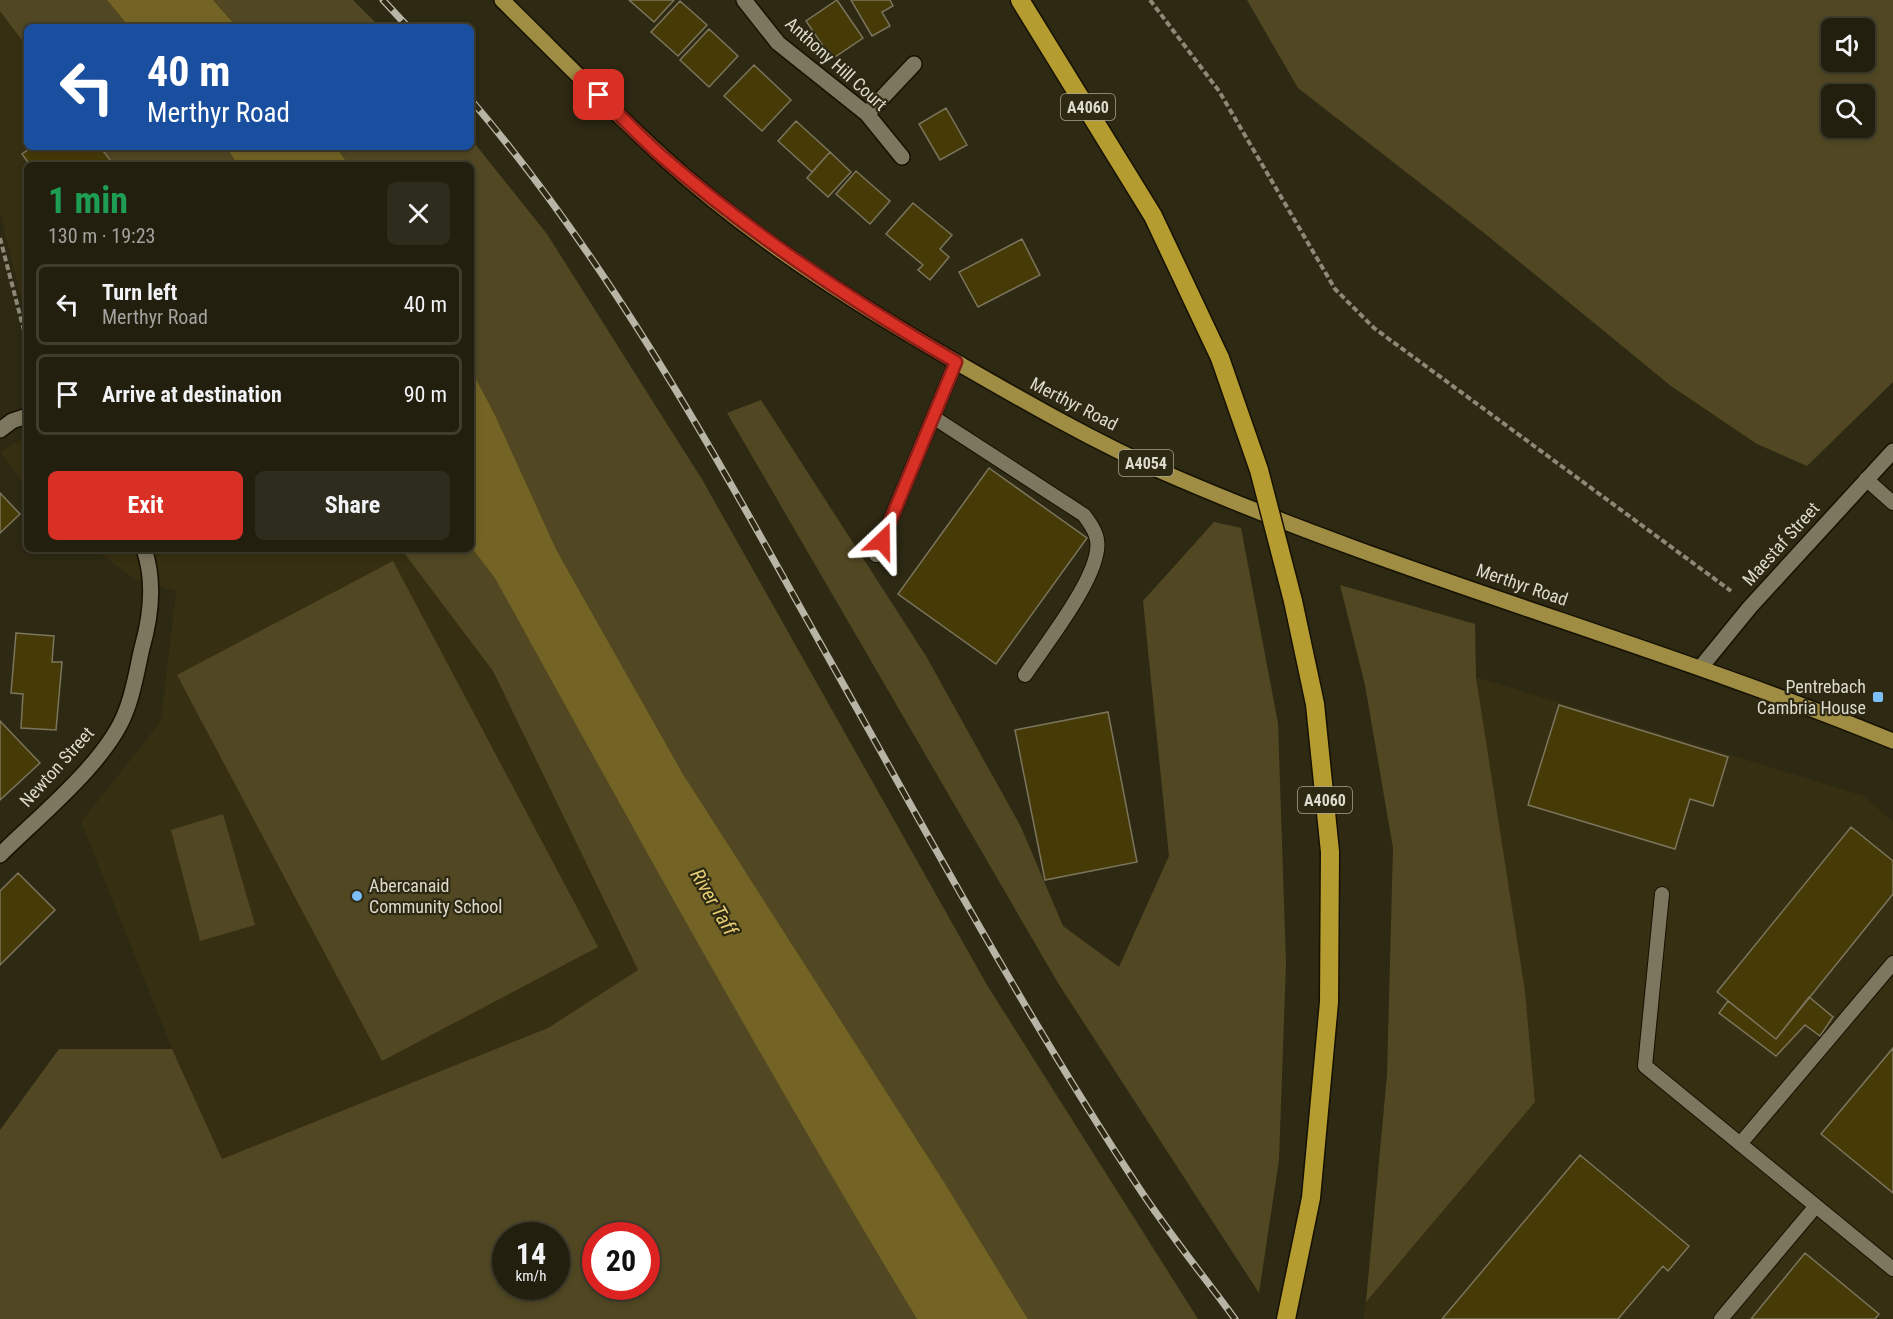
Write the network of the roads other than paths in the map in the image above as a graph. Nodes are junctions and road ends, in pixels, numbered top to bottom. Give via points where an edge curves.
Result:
1 (502, 0) edge
2 (744, 0) edge
3 (1020, 0) edge
4 (914, 64) dead end
5 (867, 114) junction
6 (902, 157) dead end
7 (956, 362) junction
8 (24, 417) edge
9 (933, 417) junction
10 (6, 425) edge
11 (1893, 451) edge
12 (1866, 479) junction
13 (1893, 503) edge
14 (145, 552) edge
15 (876, 555) dead end
16 (1701, 667) junction
17 (1025, 675) dead end
18 (1893, 741) edge
19 (0, 855) edge
20 (1662, 894) dead end
21 (1893, 963) edge
22 (1740, 1144) junction
23 (1816, 1206) junction
24 (1893, 1268) edge
25 (1286, 1319) edge
26 (1721, 1319) edge

1 - 7 main road, Merthyr Road / A4054 via 664,158 766,240 873,313
2 - 5 street, Anthony Hill Court via 778,43
3 - 25 highway, A4060, bridge via 1153,216 1220,358 1259,470 1315,704 1330,852 1329,1002 1311,1198
4 - 5 street
5 - 6 street, Anthony Hill Court
7 - 9 lane
7 - 16 main road, Merthyr Road / A4054 via 1161,471 1426,573
8 - 10 street
9 - 15 lane
9 - 17 lane via 1084,515 1097,540 1090,578
11 - 12 street, Maestaf Street
12 - 13 lane
12 - 16 street, Maestaf Street
14 - 19 street, Newton Street via 151,576 148,626 126,712 105,747 78,778
16 - 18 main road, Merthyr Road / A4054
20 - 22 lane via 1645,1066
21 - 22 lane
22 - 23 lane
23 - 24 lane
23 - 26 lane

